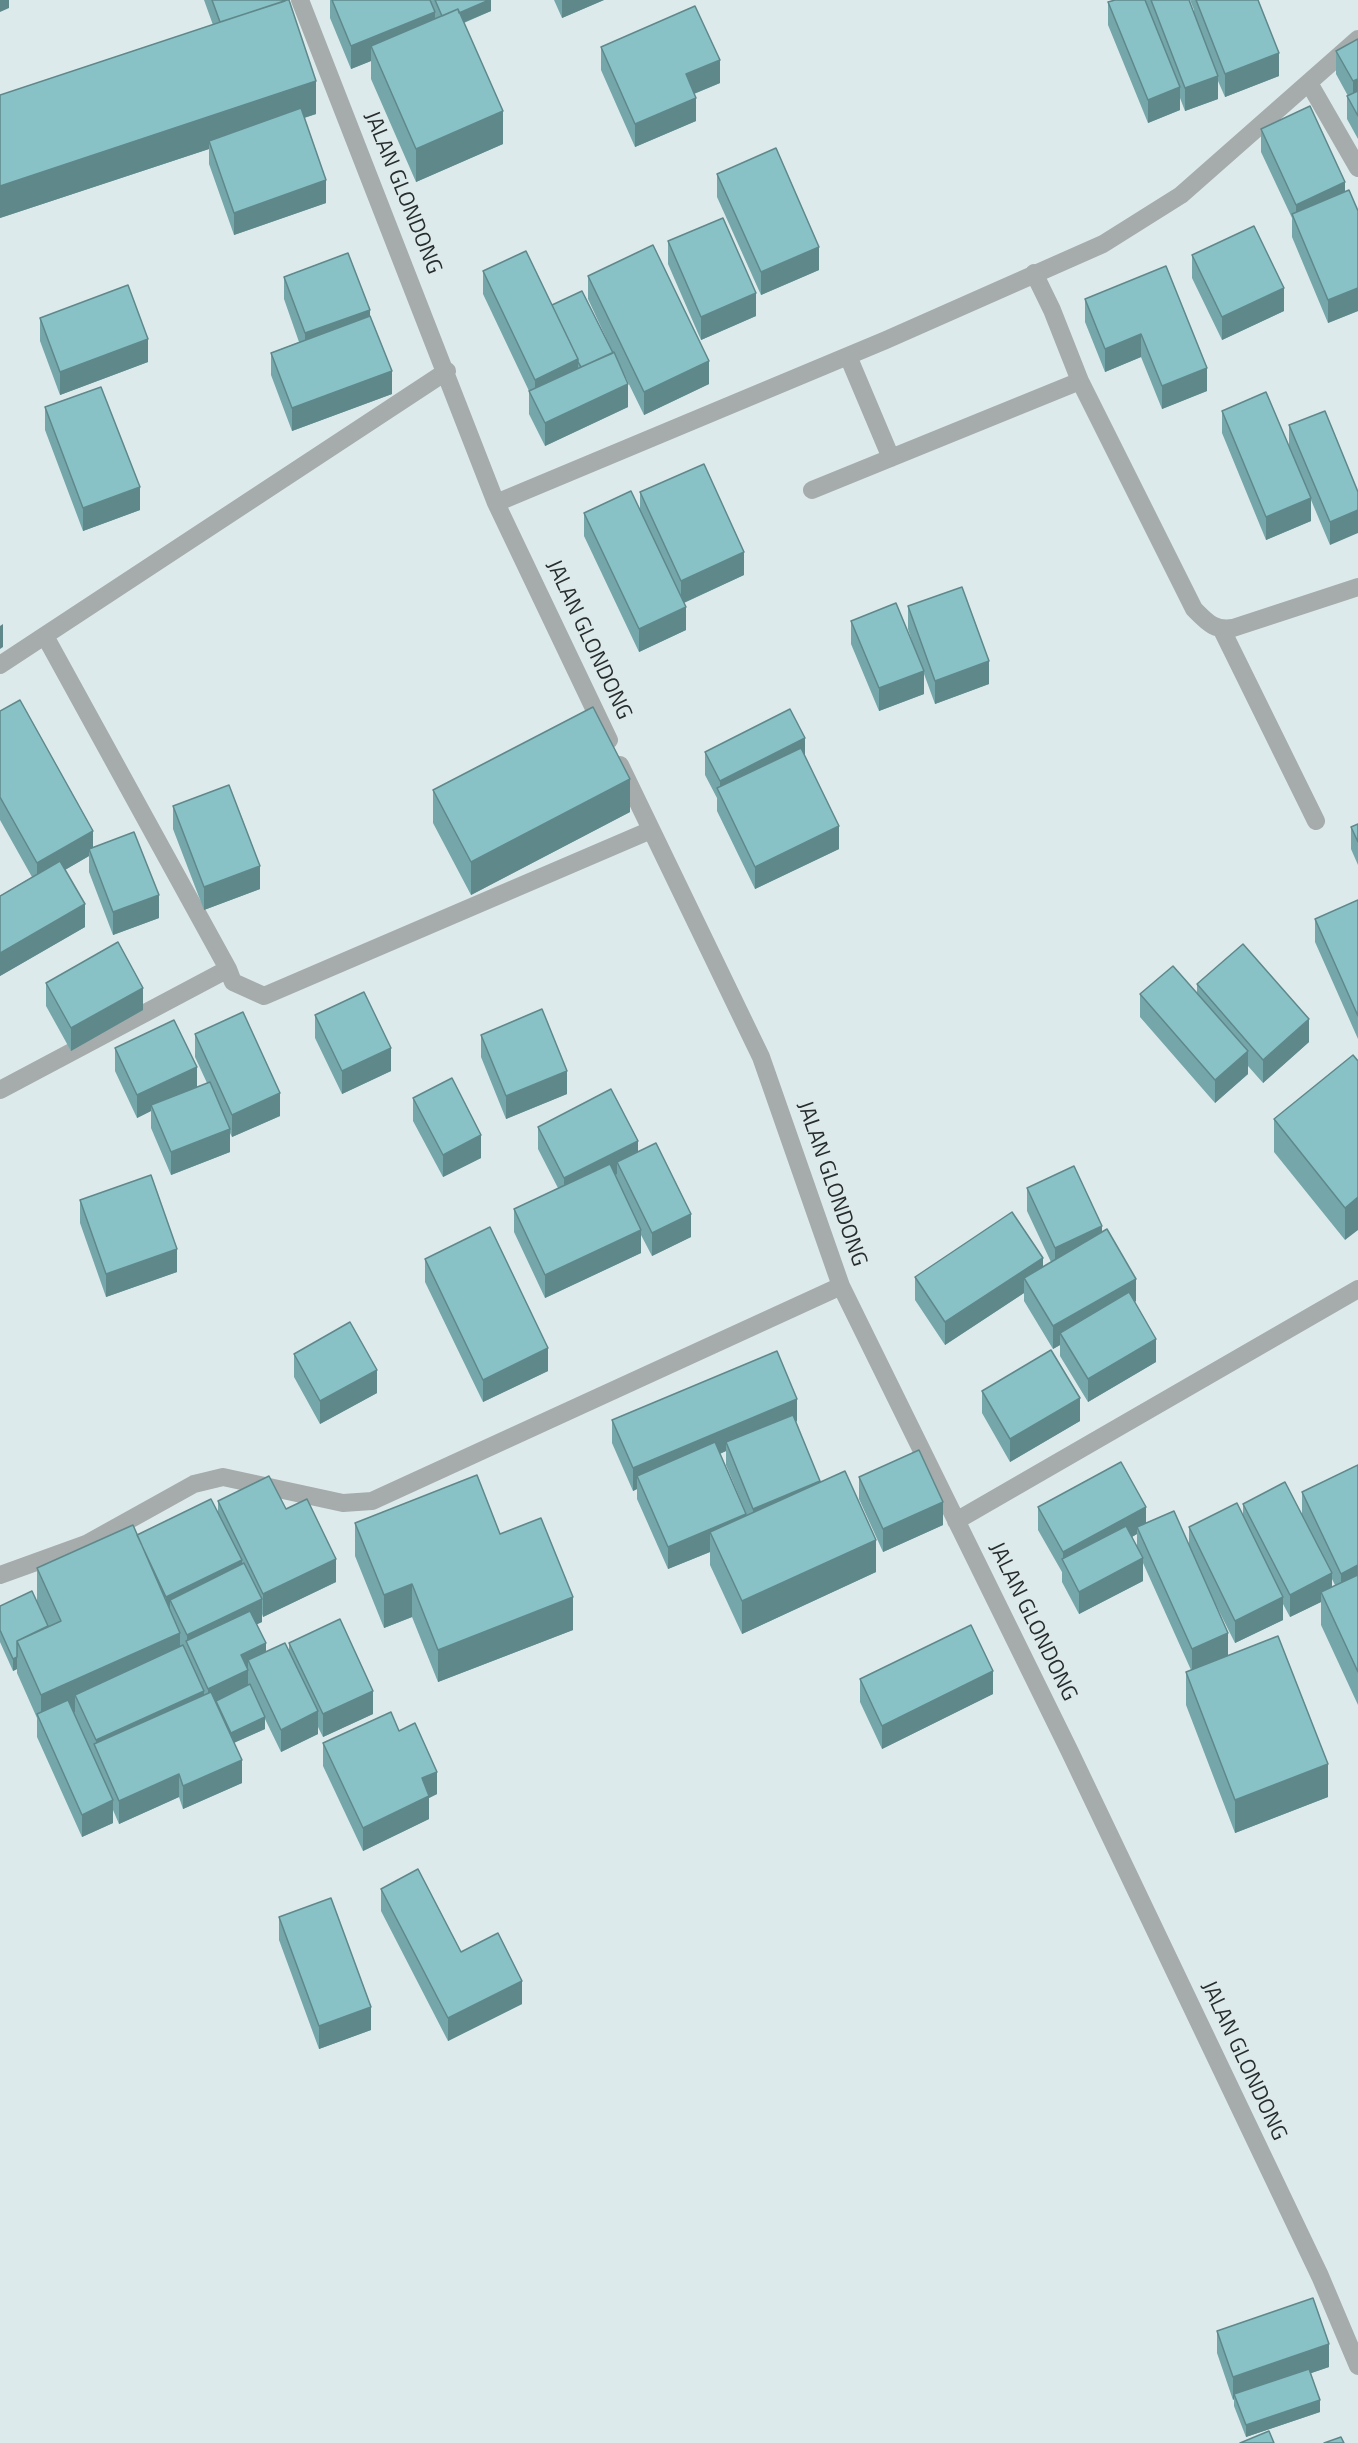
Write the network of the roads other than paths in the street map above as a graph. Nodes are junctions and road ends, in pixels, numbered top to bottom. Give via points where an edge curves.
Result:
1 (300, 0) edge
2 (1358, 39) edge
3 (1309, 83) junction
4 (1358, 168) edge
5 (1034, 273) junction
6 (848, 356) junction
7 (447, 371) junction
8 (1080, 381) junction
9 (891, 458) junction
10 (812, 490) dead end
11 (496, 503) junction
12 (1358, 587) edge
13 (1222, 630) junction
14 (45, 636) junction
15 (0, 665) edge
16 (1316, 821) dead end
17 (651, 830) junction
18 (228, 969) junction
19 (0, 1090) edge
20 (841, 1286) junction
21 (1358, 1289) edge
22 (956, 1521) junction
23 (0, 1575) edge
24 (1358, 2366) edge

1 - 7 street, JALAN GLONDONG
2 - 3 street
3 - 4 street
3 - 5 street via 1181,195 1103,244
5 - 6 street
5 - 8 street
6 - 9 street
6 - 11 street
7 - 11 street, JALAN GLONDONG
7 - 14 street
8 - 9 street
8 - 13 street via 1194,609 1211,626
9 - 10 street
11 - 17 street, JALAN GLONDONG
12 - 13 street
13 - 16 street
14 - 15 street
14 - 18 street
17 - 18 street via 264,996 233,982
17 - 20 street, JALAN GLONDONG via 761,1057
18 - 19 street
20 - 22 street, JALAN GLONDONG
20 - 23 street via 372,1501 343,1503 223,1478 194,1484 86,1544
21 - 22 street
22 - 24 street, JALAN GLONDONG via 1320,2277

